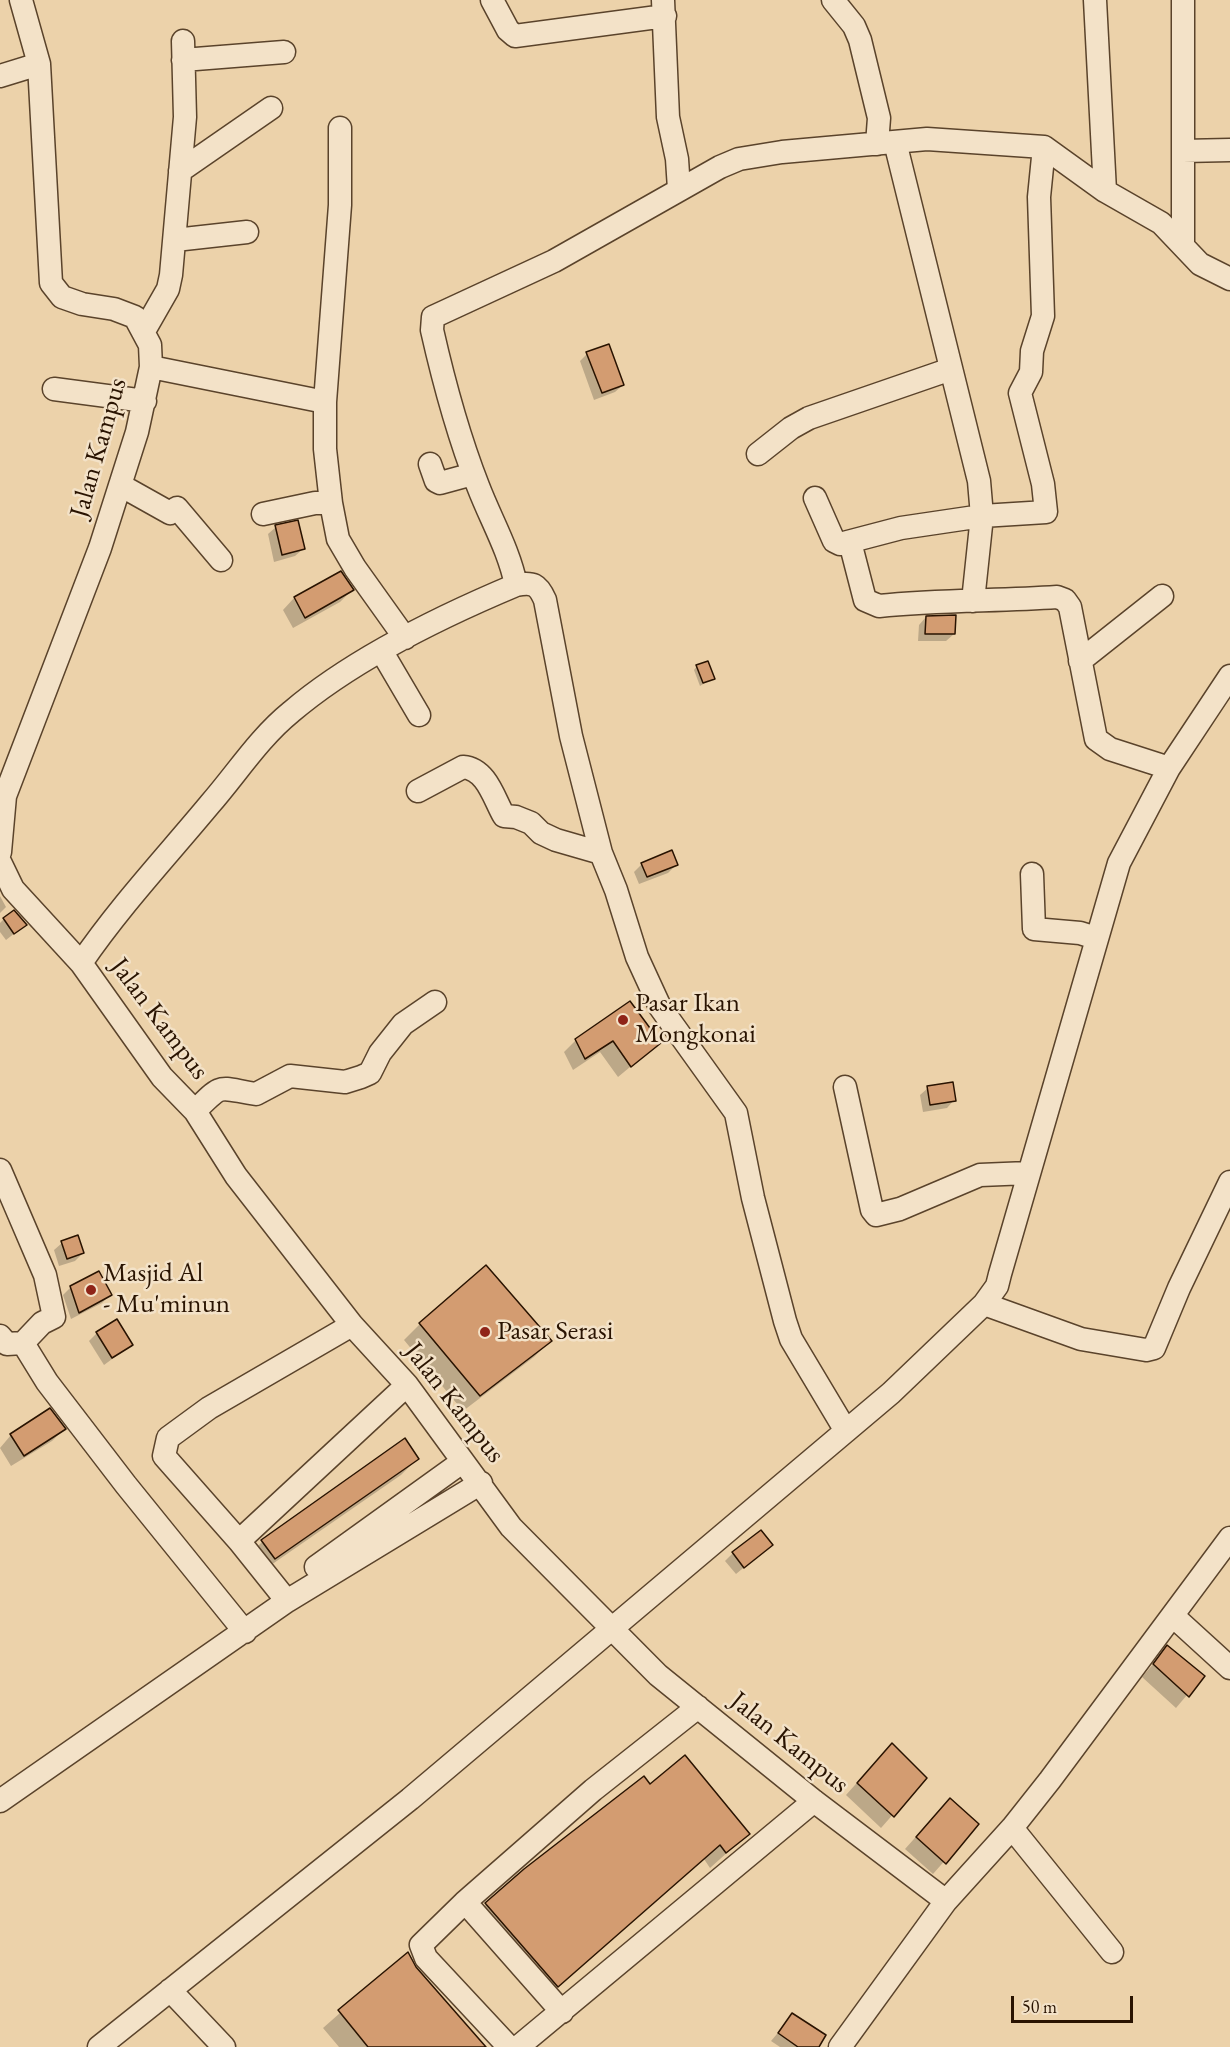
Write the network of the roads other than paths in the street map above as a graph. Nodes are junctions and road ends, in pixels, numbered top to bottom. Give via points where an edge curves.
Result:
1 (21, 0) edge
2 (492, 0) edge
3 (833, 0) edge
4 (1095, 0) edge
5 (1183, 0) edge
6 (664, 8) edge
7 (284, 52) dead end
8 (39, 64) junction
9 (0, 76) edge
10 (271, 108) dead end
11 (340, 128) dead end
12 (886, 143) junction
13 (1044, 147) junction
14 (1230, 150) edge
15 (1183, 151) junction
16 (180, 171) junction
17 (679, 189) junction
18 (1105, 191) junction
19 (247, 232) dead end
20 (175, 240) junction
21 (1183, 244) junction
22 (1230, 279) edge
23 (144, 331) junction
24 (150, 367) junction
25 (951, 369) junction
26 (54, 389) dead end
27 (144, 400) junction
28 (326, 402) junction
29 (758, 454) dead end
30 (430, 464) dead end
31 (473, 474) junction
32 (120, 485) junction
33 (815, 498) dead end
34 (331, 503) junction
35 (263, 514) dead end
36 (982, 516) junction
37 (850, 542) junction
38 (221, 560) dead end
39 (516, 585) junction
40 (1162, 596) dead end
41 (973, 602) junction
42 (405, 638) junction
43 (382, 652) junction
44 (1080, 661) junction
45 (1226, 688) edge
46 (419, 715) dead end
47 (10, 761) edge
48 (1169, 768) junction
49 (418, 791) dead end
50 (0, 852) edge
51 (601, 853) junction
52 (0, 862) edge
53 (1032, 874) dead end
54 (1096, 938) junction
55 (81, 963) junction
56 (435, 1002) dead end
57 (845, 1087) dead end
58 (195, 1111) junction
59 (0, 1170) edge
60 (1028, 1173) junction
61 (1230, 1182) edge
62 (984, 1304) junction
63 (352, 1325) junction
64 (0, 1336) edge
65 (22, 1343) junction
66 (407, 1385) junction
67 (846, 1431) junction
68 (462, 1462) junction
69 (481, 1483) junction
70 (1230, 1538) edge
71 (239, 1541) junction
72 (284, 1597) junction
73 (1173, 1616) junction
74 (242, 1627) junction
75 (614, 1630) junction
76 (1230, 1668) edge
77 (698, 1707) junction
78 (0, 1782) edge
79 (814, 1801) junction
80 (0, 1802) edge
81 (1012, 1828) junction
82 (946, 1901) junction
83 (465, 1902) junction
84 (1112, 1952) dead end
85 (170, 1990) junction
86 (562, 2012) junction
87 (99, 2047) edge
88 (224, 2047) edge
89 (509, 2047) edge
90 (518, 2047) edge
91 (840, 2047) edge

1 - 8 street
2 - 6 street via 515,36
3 - 12 street via 860,40
4 - 18 street
5 - 15 street
6 - 17 street via 669,117
7 - 16 street via 183,50 185,117
8 - 9 street
8 - 23 street via 51,283 62,297 135,317
10 - 16 street
11 - 28 street via 340,205
12 - 13 street via 927,140
12 - 17 street via 740,159
12 - 25 street
13 - 18 street
13 - 36 street via 1039,197 1043,316 1032,351 1031,372 1020,393 1048,508 1044,513
14 - 15 street
15 - 21 street
16 - 20 street
17 - 31 street via 496,289 433,317 432,330 451,408
18 - 21 street via 1161,223
19 - 20 street
20 - 23 street via 168,289
21 - 22 street via 1200,264
23 - 24 street, Jalan Kampus via 150,345
24 - 27 street, Jalan Kampus
24 - 28 street
25 - 29 street via 809,418
25 - 36 street via 979,481
26 - 27 street
27 - 32 street, Jalan Kampus
28 - 34 street via 325,449
30 - 31 street via 440,483
31 - 39 street via 511,560
32 - 38 street via 170,513 177,508
32 - 47 street, Jalan Kampus via 100,548
33 - 37 street via 834,542
34 - 35 street
34 - 42 street via 338,539
36 - 37 street via 901,528
36 - 41 street
37 - 41 street via 865,600 871,604
39 - 42 street
39 - 51 street via 531,583 540,587 545,600 572,736
40 - 44 street
41 - 44 street via 1057,597 1065,600 1070,607
42 - 43 street
43 - 46 street
43 - 55 street via 329,683 274,728 112,918
44 - 48 street via 1096,739 1110,749
45 - 48 street
47 - 50 street, Jalan Kampus
48 - 54 street via 1119,863
49 - 51 street via 463,767 470,768 484,778 504,816 531,823 556,840
51 - 67 street via 637,957 660,1007 735,1113 791,1339
52 - 55 street, Jalan Kampus via 13,889
53 - 54 street via 1034,929
54 - 60 street
55 - 58 street, Jalan Kampus via 162,1077
56 - 58 street via 403,1024 370,1073 345,1082 290,1076 256,1094 227,1087 217,1089
57 - 60 street via 876,1215 900,1209 980,1175
58 - 63 street, Jalan Kampus via 236,1176
59 - 65 street via 45,1275 54,1317
60 - 62 street via 997,1286
61 - 62 street via 1154,1348 1081,1339
62 - 67 street
63 - 66 street, Jalan Kampus
63 - 71 street via 209,1408 168,1438 164,1456
64 - 65 street via 7,1344
65 - 74 street via 126,1485
66 - 68 street, Jalan Kampus
66 - 71 street
67 - 75 street
68 - 69 street, Jalan Kampus
68 - 72 street
69 - 72 street
69 - 75 street, Jalan Kampus via 512,1527
70 - 73 street
71 - 72 street
72 - 74 street
73 - 76 street
73 - 81 street
74 - 78 street
74 - 80 street
75 - 77 street, Jalan Kampus via 658,1675
75 - 85 street
77 - 79 street, Jalan Kampus
77 - 83 street via 592,1790
79 - 82 street, Jalan Kampus
79 - 86 street
81 - 82 street
81 - 84 street
82 - 91 street
83 - 86 street
83 - 89 street via 426,1937 422,1949
85 - 87 street
85 - 88 street
86 - 90 street

